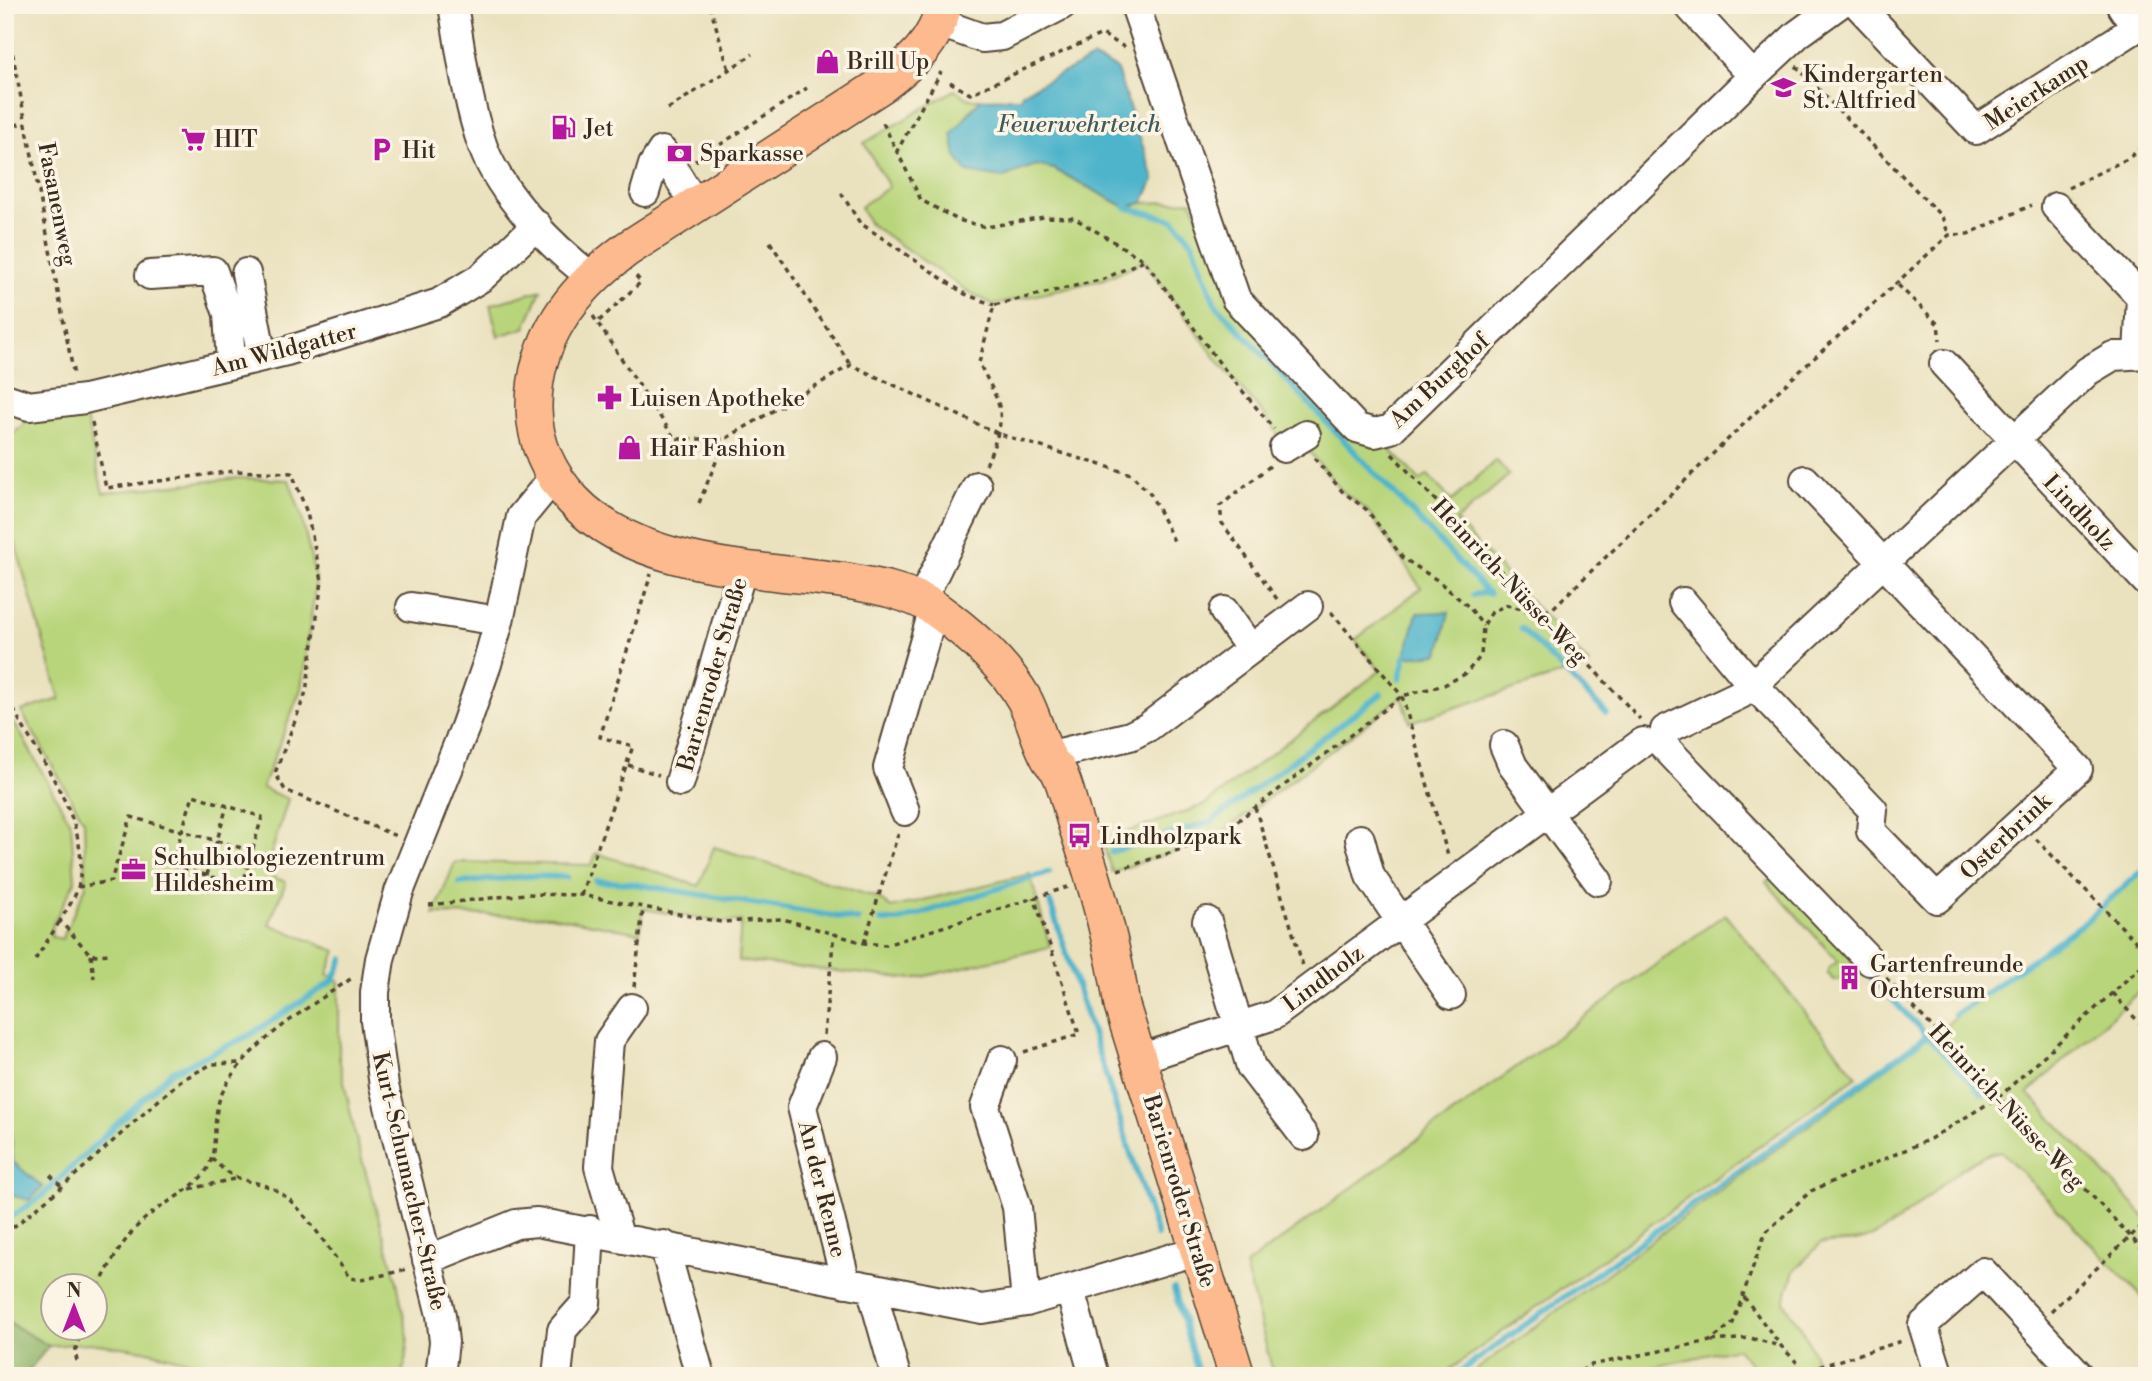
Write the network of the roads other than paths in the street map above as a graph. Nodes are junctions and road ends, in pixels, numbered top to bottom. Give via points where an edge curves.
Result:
1 (453, 5) edge
2 (1062, 5) edge
3 (1135, 5) edge
4 (1688, 5) edge
5 (1838, 5) edge
6 (1858, 5) edge
7 (2134, 18) edge
8 (949, 20) edge
9 (1753, 76) junction
10 (645, 192) dead end
11 (2050, 201) road end
12 (695, 204) junction
13 (537, 225) junction
14 (246, 273) dead end
15 (150, 275) dead end
16 (592, 277) junction
17 (2142, 354) edge
18 (262, 357) junction
19 (231, 364) junction
20 (1944, 364) road end
21 (5, 398) edge
22 (2014, 442) junction
23 (554, 477) junction
24 (1805, 480) dead end
25 (977, 486) road end
26 (1884, 565) junction
27 (743, 567) junction
28 (2147, 582) edge
29 (1683, 602) dead end
30 (928, 605) junction
31 (411, 607) dead end
32 (1224, 611) dead end
33 (1300, 612) road end
34 (499, 621) junction
35 (1250, 648) junction
36 (1754, 685) junction
37 (1654, 736) junction
38 (1504, 745) dead end
39 (1047, 756) junction
40 (680, 782) road end
41 (905, 811) road end
42 (1547, 813) junction
43 (1360, 839) dead end
44 (1598, 881) dead end
45 (1402, 919) junction
46 (1207, 921) dead end
47 (1870, 961) road end
48 (1451, 995) dead end
49 (632, 1008) road end
50 (1240, 1028) junction
51 (821, 1057) road end
52 (1139, 1059) junction
53 (1002, 1060) road end
54 (1304, 1136) dead end
55 (590, 1230) junction
56 (620, 1236) junction
57 (664, 1245) junction
58 (1199, 1251) junction
59 (427, 1260) junction
60 (859, 1285) junction
61 (1070, 1290) junction
62 (1026, 1302) junction
63 (440, 1376) edge
64 (557, 1376) edge
65 (700, 1376) edge
66 (896, 1376) edge
67 (1094, 1376) edge
68 (1237, 1376) edge
69 (1939, 1376) edge
70 (2080, 1376) edge

1 - 13 street via 483,148 513,197
2 - 8 street via 1002,36 982,38
3 - 9 street, Am Burghof via 1237,299 1310,429 1357,428 1376,433 1391,429
4 - 9 street
5 - 9 street, Am Burghof
6 - 7 street, Meierkamp via 1976,130
8 - 12 main road via 915,60 882,85
10 - 12 street via 662,151
11 - 17 street, Lindholz via 2141,297
12 - 16 main road
13 - 16 street
13 - 18 street, Am Wildgatter via 482,278 439,303
14 - 18 street
15 - 19 street via 213,271 228,314
16 - 23 main road via 552,328 536,380 535,432
17 - 22 street, Lindholz via 2113,356 2088,371
18 - 19 street, Am Wildgatter
19 - 21 street, Am Wildgatter via 85,399 29,406
20 - 22 street, Lindholz
22 - 26 street, Lindholz
22 - 28 street, Lindholz
23 - 27 main road, Barienroder Straße via 577,504 617,535 658,552
23 - 34 street, Kurt-Schumacher-Straße via 521,517
24 - 26 street
25 - 30 street
26 - 36 street, Lindholz
26 - 36 street, Osterbrink via 2078,769 1937,899 1871,831 1873,810
27 - 30 main road, Barienroder Straße via 865,584
27 - 40 street, Barienroder Straße
29 - 36 street
30 - 39 main road, Barienroder Straße via 1004,671 1023,698
30 - 41 street via 888,768
31 - 34 street
32 - 35 street
33 - 35 street
34 - 59 street, Kurt-Schumacher-Straße via 465,727 389,922 380,959 375,1021 384,1086
35 - 39 street via 1148,727 1130,736
36 - 37 street, Lindholz
37 - 42 street, Lindholz
37 - 47 street
38 - 42 street via 1513,766
39 - 52 main road, Barienroder Straße via 1046,777 1062,845 1103,972 1122,1006
42 - 44 street
42 - 45 street, Lindholz
43 - 45 street via 1370,876
45 - 48 street
45 - 50 street, Lindholz via 1274,1015
46 - 50 street
49 - 56 street via 609,1041 599,1167
50 - 52 street, Lindholz
50 - 54 street via 1251,1067
51 - 60 street, An der Renne via 802,1107
52 - 58 main road, Barienroder Straße
53 - 62 street via 985,1107 1017,1207
55 - 56 street, An der Renne
55 - 59 street, An der Renne via 537,1222 516,1224
55 - 64 street via 586,1303 562,1330
56 - 57 street, An der Renne
57 - 60 street, An der Renne
57 - 65 street
58 - 61 street, An der Renne
58 - 68 main road, Barienroder Straße
59 - 63 street, Kurt-Schumacher-Straße via 441,1315
60 - 62 street, An der Renne via 982,1309
60 - 66 street, An der Renne
61 - 62 street, An der Renne
61 - 67 street
69 - 70 street via 1923,1325 1983,1272

